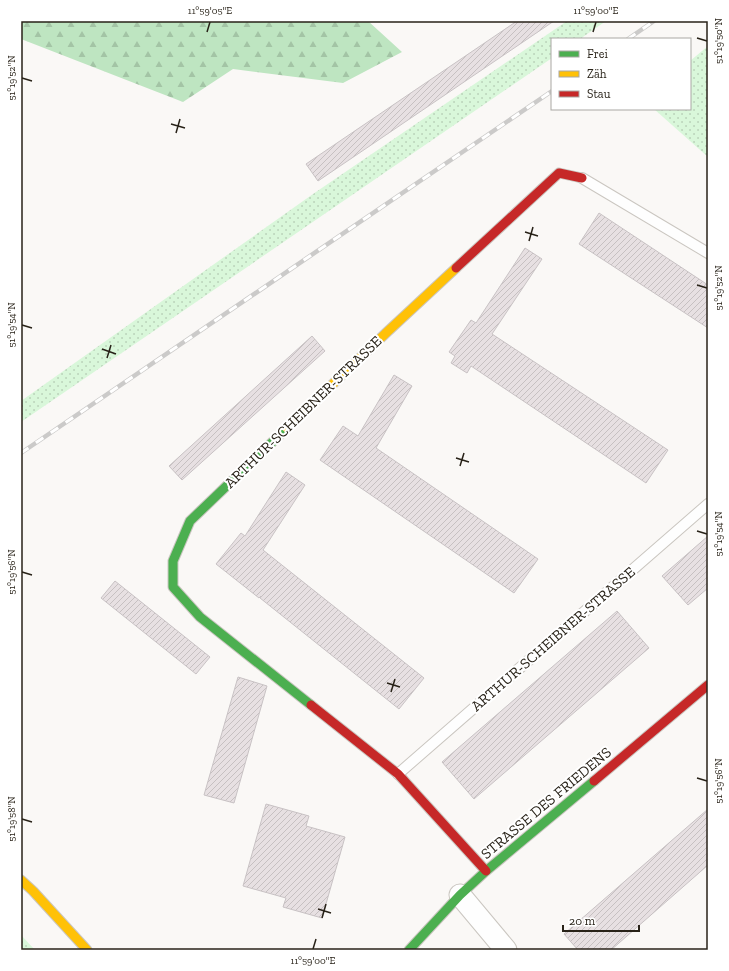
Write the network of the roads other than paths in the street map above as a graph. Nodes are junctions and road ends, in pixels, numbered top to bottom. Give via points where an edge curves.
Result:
1 (582, 178) joint
2 (708, 253) edge
3 (708, 504) edge
4 (708, 685) edge
5 (398, 774) junction
6 (486, 871) junction
7 (21, 880) edge
8 (460, 895) junction
9 (87, 950) edge
10 (409, 950) edge
11 (506, 950) edge

1 - 2 lane, ARTHUR-SCHEIBNER-STRASSE
1 - 5 street, ARTHUR-SCHEIBNER-STRASSE via 560,173 386,333 190,521 173,561 173,587 200,616
3 - 5 lane, ARTHUR-SCHEIBNER-STRASSE
4 - 6 street, STRASSE DES FRIEDENS
5 - 6 street, ARTHUR-SCHEIBNER-STRASSE
6 - 8 street, STRASSE DES FRIEDENS
7 - 9 street
8 - 10 street, STRASSE DES FRIEDENS
8 - 11 street

